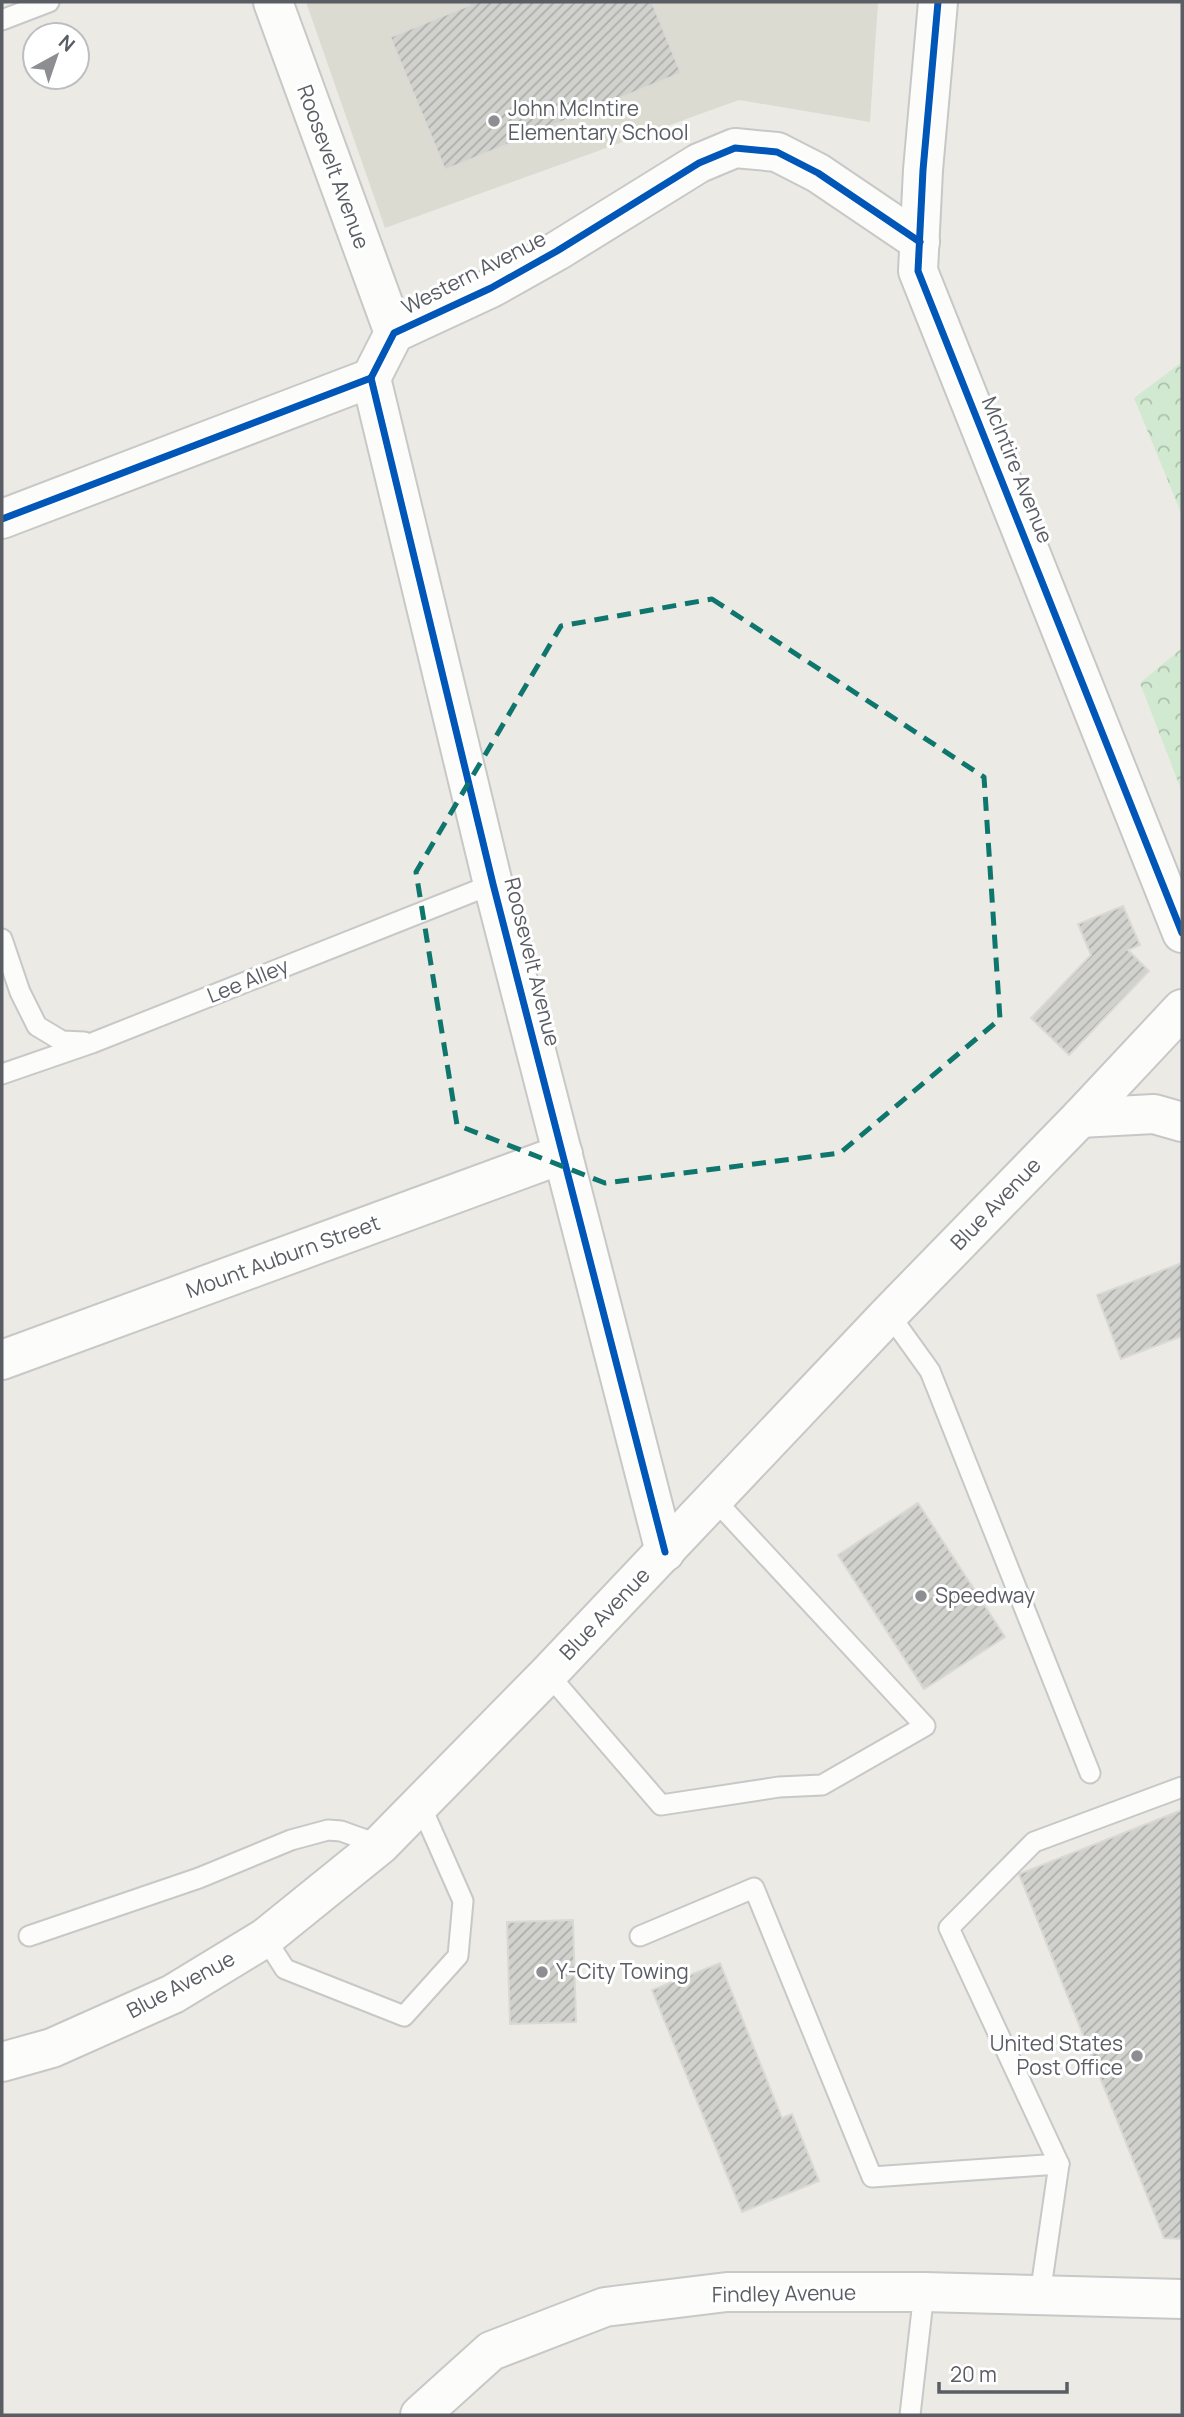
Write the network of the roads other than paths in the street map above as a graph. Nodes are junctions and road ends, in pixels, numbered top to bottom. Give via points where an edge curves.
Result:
1 (50, 2) edge
2 (273, 2) edge
3 (938, 2) edge
4 (2, 20) edge
5 (920, 243) junction
6 (394, 333) junction
7 (371, 378) junction
8 (2, 519) edge
9 (493, 884) junction
10 (1182, 933) edge
11 (2, 939) edge
12 (1182, 1009) edge
13 (92, 1043) junction
14 (2, 1074) edge
15 (1080, 1118) junction
16 (1182, 1122) edge
17 (563, 1154) junction
18 (889, 1314) junction
19 (2, 1360) edge
20 (715, 1500) junction
21 (664, 1552) junction
22 (548, 1674) junction
23 (1090, 1773) dead end
24 (1182, 1787) edge
25 (421, 1805) junction
26 (380, 1846) junction
27 (640, 1936) dead end
28 (29, 1937) dead end
29 (265, 1938) junction
30 (2, 2062) edge
31 (1059, 2164) junction
32 (923, 2292) junction
33 (1040, 2295) junction
34 (1182, 2299) edge
35 (420, 2415) edge
36 (910, 2415) edge

1 - 4 lane
2 - 6 street, Roosevelt Avenue
3 - 5 street, McIntire Avenue
5 - 6 street, Western Avenue via 818,173 777,152 735,148 699,163 491,288
5 - 10 street, McIntire Avenue via 918,271
6 - 7 street, Western Avenue
7 - 8 street
7 - 9 street, Roosevelt Avenue
9 - 13 lane, Lee Alley
9 - 17 street, Roosevelt Avenue
11 - 13 lane via 37,1026 62,1041
12 - 15 street, Blue Avenue
13 - 14 lane, Lee Alley
15 - 16 street via 1154,1114
15 - 18 street, Blue Avenue
17 - 19 street, Mount Auburn Street
17 - 21 street, Roosevelt Avenue
18 - 20 street, Blue Avenue
18 - 23 lane via 930,1371
20 - 21 street, Blue Avenue
20 - 22 lane via 925,1726 822,1785 661,1805
21 - 22 street, Blue Avenue
22 - 25 street, Blue Avenue
24 - 31 lane via 1034,1842 949,1928
25 - 26 street, Blue Avenue
25 - 29 lane via 463,1901 458,1956 404,2017 285,1969
26 - 28 lane via 328,1830
26 - 29 street, Blue Avenue
27 - 31 lane via 754,1888 872,2177
29 - 30 street, Blue Avenue via 173,1994 52,2048
31 - 33 lane
32 - 33 street, Findley Avenue
32 - 35 street, Findley Avenue via 727,2292 605,2306 491,2351
32 - 36 lane
33 - 34 street, Findley Avenue

